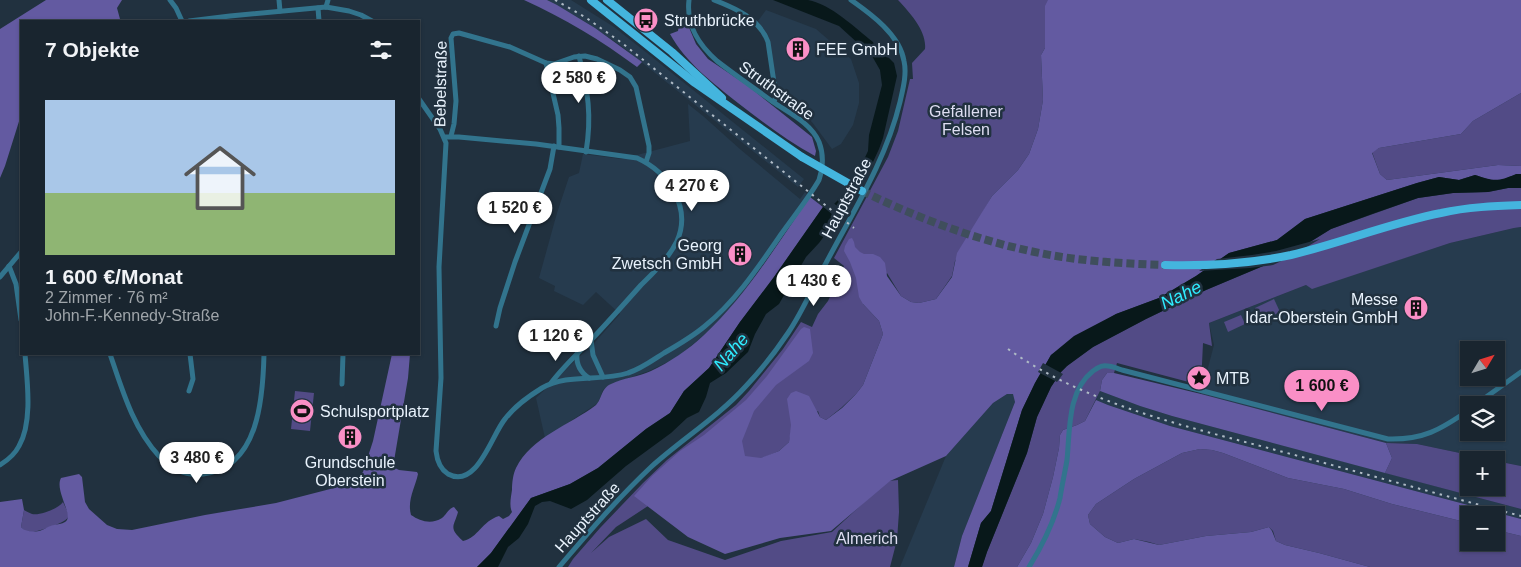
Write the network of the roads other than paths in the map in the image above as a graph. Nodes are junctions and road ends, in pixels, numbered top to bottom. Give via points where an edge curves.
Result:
1 (170, 0) edge
2 (279, 0) edge
3 (328, 0) edge
4 (591, 0) edge
5 (607, 0) edge
6 (689, 0) edge
7 (714, 0) edge
8 (850, 0) edge
9 (326, 7) junction
10 (318, 8) junction
11 (280, 11) junction
12 (231, 18) edge
13 (182, 20) edge
14 (203, 20) edge
15 (319, 20) edge
16 (368, 20) edge
17 (579, 56) junction
18 (546, 63) junction
19 (420, 100) edge
20 (774, 102) junction
21 (742, 116) junction
22 (448, 137) junction
23 (556, 146) junction
24 (586, 152) junction
25 (646, 162) junction
26 (862, 191) tunnel mouth
27 (1521, 205) edge
28 (20, 253) edge
29 (1165, 265) tunnel mouth
30 (9, 266) junction
31 (0, 277) edge
32 (20, 313) edge
33 (496, 326) dead end
34 (591, 340) junction
35 (577, 354) junction
36 (25, 355) edge
37 (110, 355) edge
38 (190, 355) edge
39 (264, 355) edge
40 (343, 355) edge
41 (1521, 372) edge
42 (604, 377) junction
43 (589, 378) junction
44 (342, 384) dead end
45 (551, 384) junction
46 (189, 391) dead end
47 (1488, 396) edge
48 (1460, 416) edge
49 (0, 465) edge
50 (559, 567) edge
51 (1029, 567) edge

1 - 13 street
2 - 11 street
3 - 9 street
4 - 21 main road
5 - 21 main road via 672,52
6 - 20 street, Struthstraße via 689,20 702,46 717,61
7 - 20 street via 745,15 766,35 776,96
8 - 50 street, Hauptstraße via 884,27 904,58 904,77 894,127 878,166 796,320 760,370 734,398 640,478
9 - 10 street
9 - 16 street via 349,11
10 - 11 street
10 - 15 street
11 - 12 street
12 - 14 street
17 - 18 street via 554,64
17 - 24 street via 589,100
17 - 25 street via 609,64 633,82 649,146
18 - 22 street, Bebelstraße via 496,42 453,34 456,101 454,124
18 - 23 street via 558,115
19 - 22 street
20 - 42 street, Struthstraße via 808,127 819,141 823,163 815,187 747,283 716,316 693,336 638,369 628,374
21 - 26 main road, bridge via 802,157
22 - 23 street
22 - 45 street via 439,267 441,378 436,451 443,470 461,476 473,470 504,419 532,395
23 - 24 street
23 - 33 street
24 - 25 street via 628,156
25 - 34 street via 666,180 679,199 680,234 663,262
27 - 29 main road via 1442,212 1271,258 1227,264
28 - 30 street
30 - 31 street
30 - 32 street via 16,284
34 - 35 street
34 - 42 street via 593,355
35 - 43 street via 579,369
35 - 45 street
36 - 49 street via 25,430 19,446
37 - 39 street via 133,416 150,446 173,468 202,474 217,471 244,451 254,427 261,395
38 - 46 street via 193,379
40 - 44 street
41 - 47 street
42 - 43 street, Struthstraße
43 - 45 street, Struthstraße
48 - 51 street via 1430,434 1388,439 1103,366 1089,375 1076,396 1059,500 1049,530

